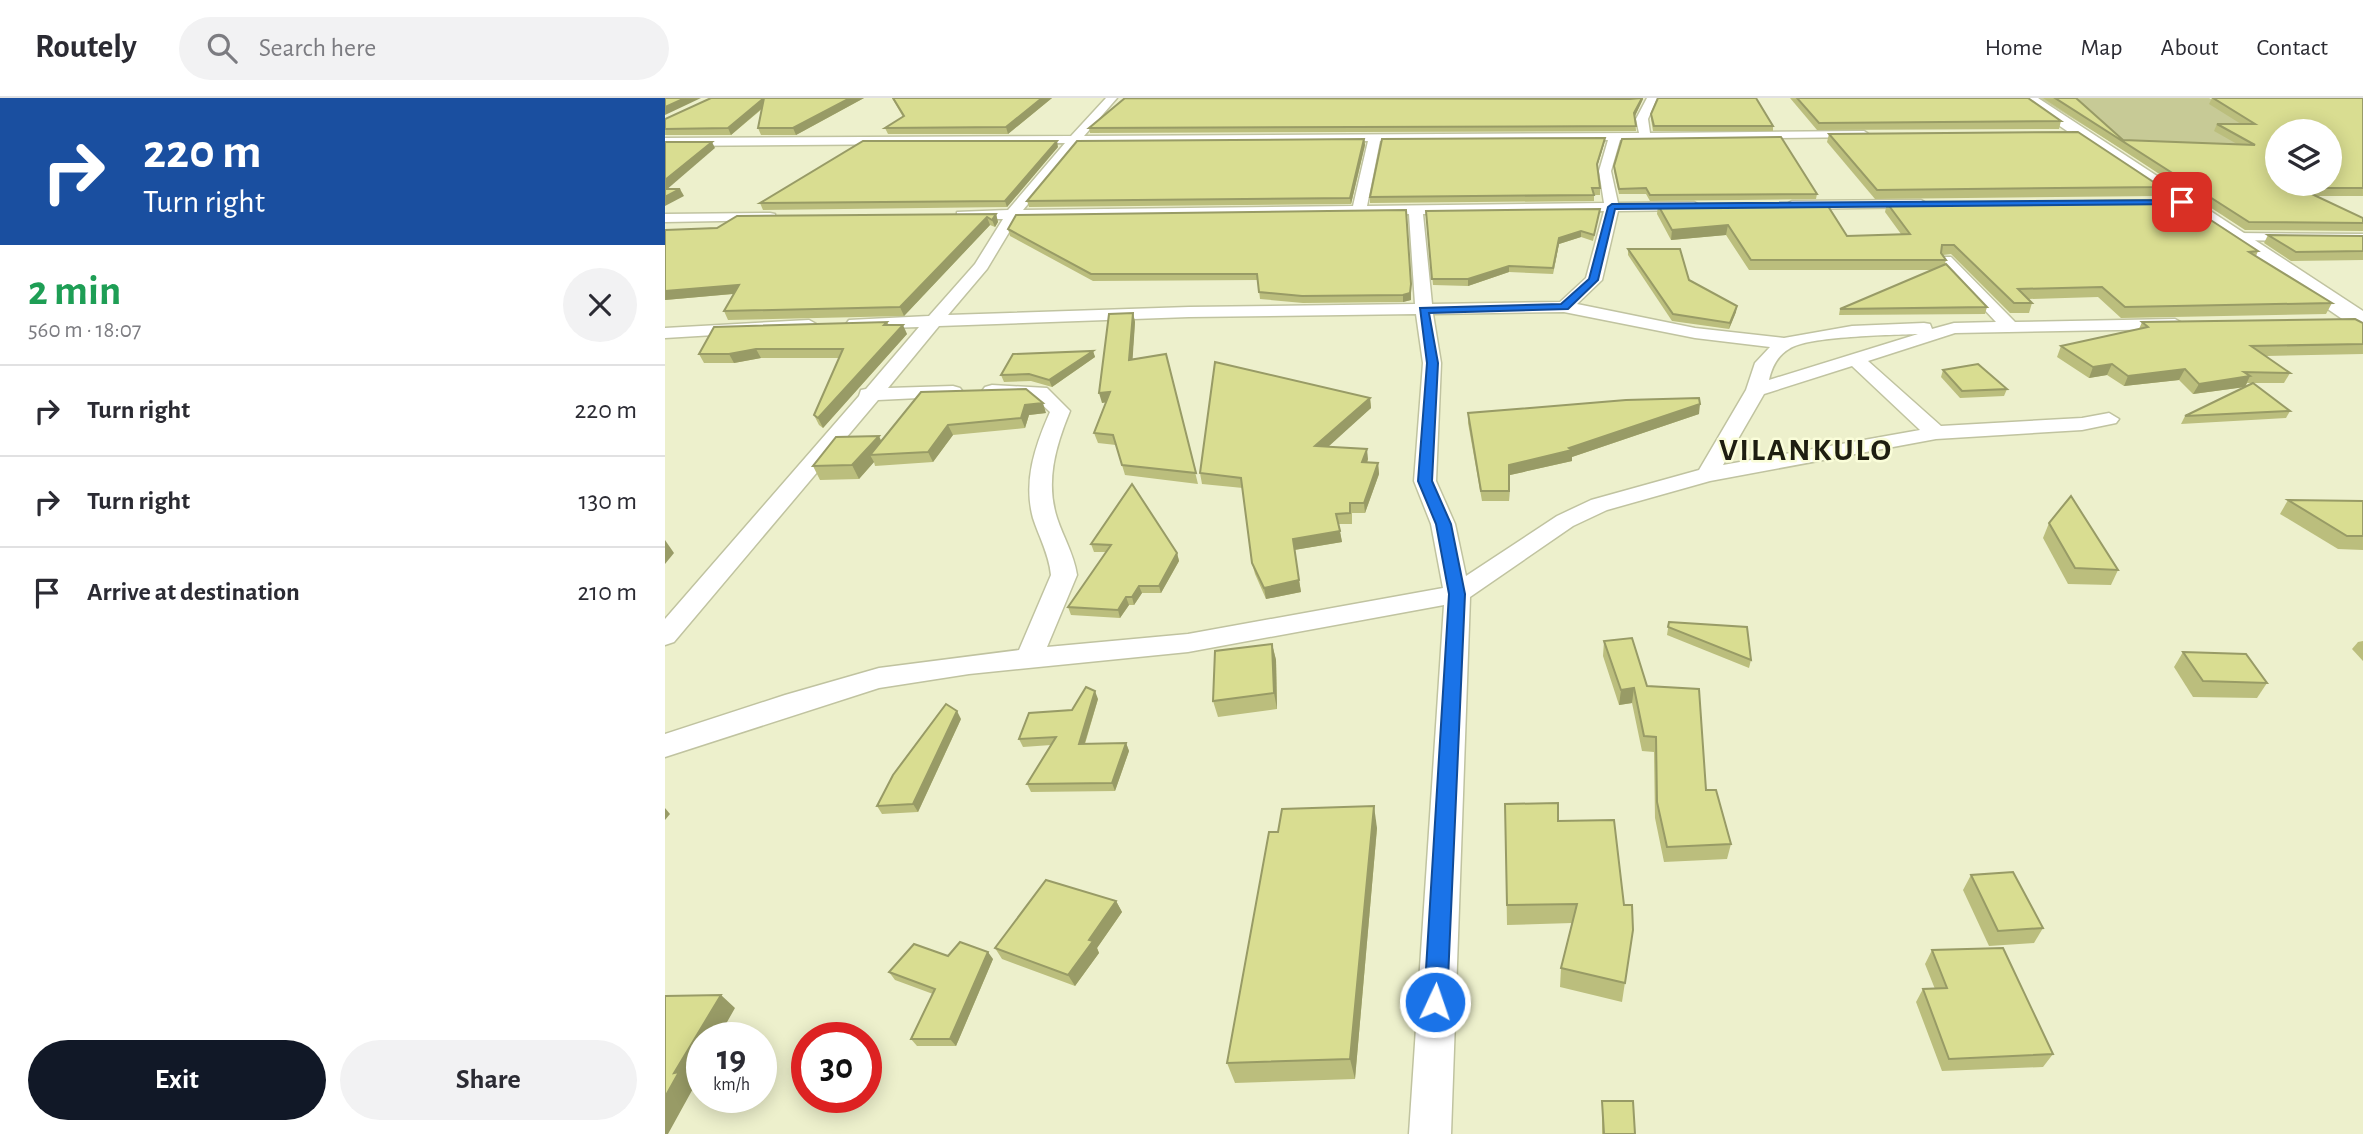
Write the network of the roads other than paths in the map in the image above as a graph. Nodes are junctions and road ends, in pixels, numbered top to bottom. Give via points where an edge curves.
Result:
1 (1112, 98) edge
2 (1652, 98) edge
3 (2027, 98) edge
4 (1616, 135) junction
5 (1645, 135) junction
6 (2055, 135) edge
7 (2083, 135) junction
8 (1879, 136) edge
9 (1375, 137) junction
10 (1075, 139) junction
11 (665, 142) edge
12 (2154, 202) edge
13 (2182, 202) junction
14 (1930, 204) edge
15 (1778, 205) edge
16 (1709, 206) edge
17 (1612, 207) junction
18 (1416, 210) junction
19 (1359, 211) junction
20 (945, 215) edge
21 (1012, 215) junction
22 (783, 217) edge
23 (665, 218) edge
24 (2235, 237) junction
25 (2363, 237) edge
26 (1946, 260) edge
27 (1594, 280) junction
28 (1564, 307) junction
29 (1423, 310) junction
30 (1610, 314) junction
31 (2363, 321) edge
32 (2323, 322) edge
33 (930, 323) junction
34 (2193, 324) edge
35 (2009, 326) junction
36 (1954, 328) junction
37 (665, 333) edge
38 (1784, 343) junction
39 (1855, 359) junction
40 (1756, 390) junction
41 (868, 394) junction
42 (2109, 419) dead end
43 (1936, 433) junction
44 (1707, 475) junction
45 (1457, 594) junction
46 (665, 636) edge
47 (1029, 658) junction
48 (665, 746) edge
49 (1430, 1134) edge

1 - 10 street
2 - 5 street via 1642,119
3 - 7 main road
4 - 5 street
4 - 9 street
4 - 17 street via 1605,170
5 - 8 street
6 - 7 street
7 - 13 main road
9 - 10 street
9 - 19 street
10 - 11 street
10 - 21 street
12 - 13 street
13 - 24 main road
14 - 15 street
16 - 17 street
17 - 18 street
17 - 27 street
18 - 19 street
18 - 29 street
19 - 21 street
20 - 21 street
21 - 33 street via 981,266
22 - 23 street
24 - 25 street
24 - 31 main road
26 - 35 street
27 - 28 street
27 - 30 street
28 - 29 street
28 - 30 street
29 - 33 street via 1189,312
29 - 45 street via 1432,363 1425,481 1443,524
30 - 38 street via 1695,333
31 - 32 street
33 - 37 street
33 - 41 street
34 - 35 street
35 - 36 street
36 - 38 street via 1852,331
36 - 39 street
38 - 40 street via 1765,363
39 - 40 street
39 - 43 street
40 - 44 street
41 - 46 street
41 - 47 street via 1031,390 1058,407 1047,439 1040,485 1044,516 1064,575
42 - 43 street
43 - 44 street
44 - 45 street via 1599,505 1565,521
45 - 47 street via 1188,643
45 - 49 street
47 - 48 street via 879,678

